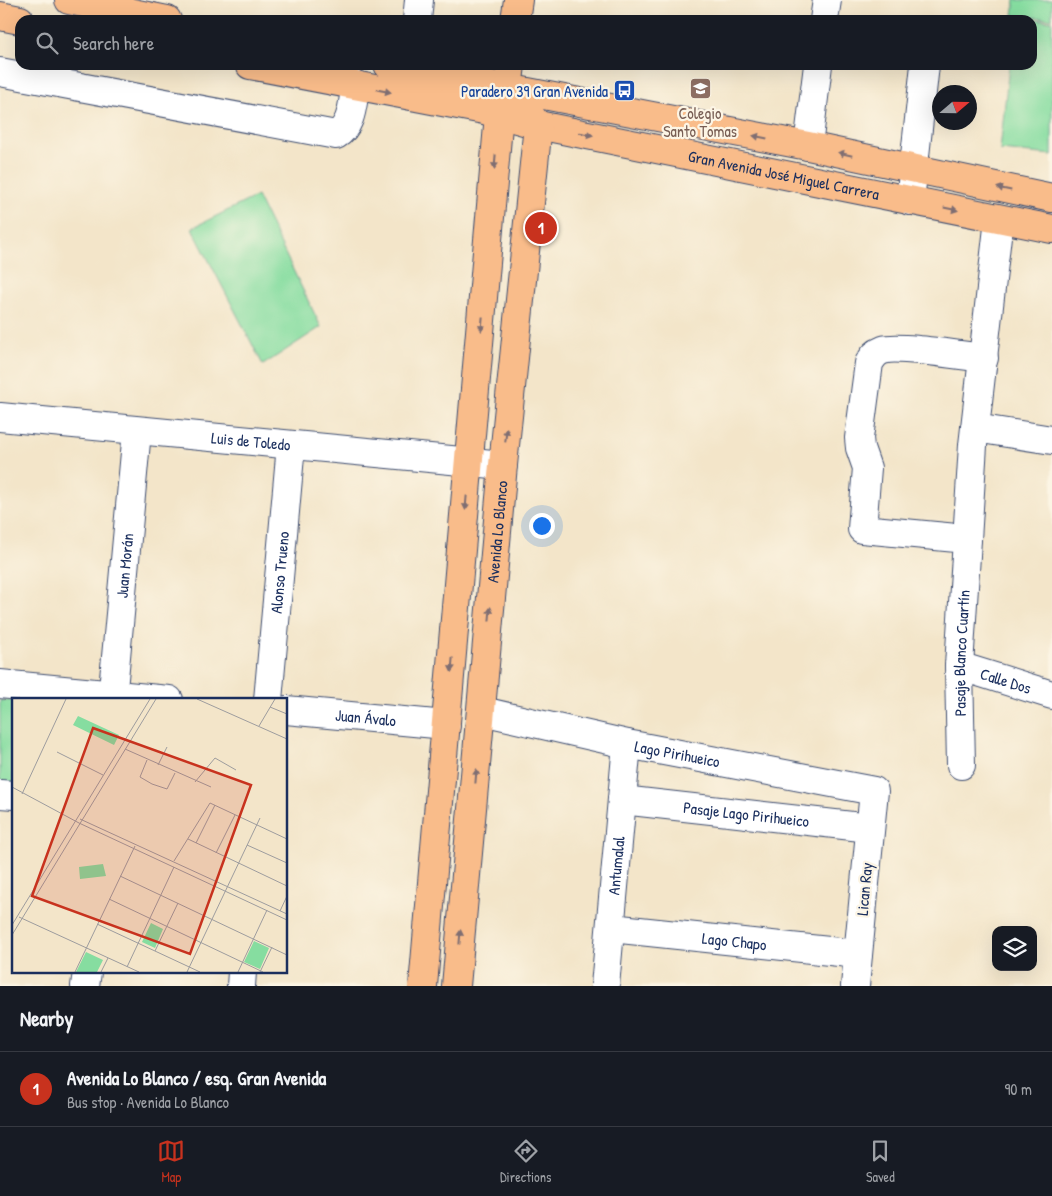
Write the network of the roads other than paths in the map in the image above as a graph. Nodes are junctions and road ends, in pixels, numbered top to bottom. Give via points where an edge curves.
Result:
1 (69, 0) edge
2 (419, 0) edge
3 (518, 0) edge
4 (826, 0) edge
5 (142, 15) edge
6 (418, 15) edge
7 (516, 15) edge
8 (824, 15) edge
9 (0, 16) edge
10 (15, 19) edge
11 (275, 70) edge
12 (419, 70) edge
13 (817, 70) edge
14 (924, 70) edge
15 (0, 72) edge
16 (356, 86) junction
17 (506, 89) edge
18 (538, 125) junction
19 (808, 146) junction
20 (914, 169) junction
21 (1052, 198) edge
22 (910, 201) junction
23 (999, 219) junction
24 (1052, 229) edge
25 (984, 358) junction
26 (0, 417) edge
27 (975, 428) junction
28 (138, 431) junction
29 (1052, 440) edge
30 (292, 446) junction
31 (470, 462) junction
32 (503, 465) junction
33 (967, 540) junction
34 (959, 666) junction
35 (0, 684) edge
36 (1052, 695) edge
37 (112, 697) edge
38 (131, 698) edge
39 (268, 698) edge
40 (288, 710) edge
41 (482, 711) junction
42 (446, 725) junction
43 (627, 744) junction
44 (961, 765) dead end
45 (874, 791) joint
46 (622, 800) junction
47 (870, 828) junction
48 (611, 928) junction
49 (858, 954) junction
50 (422, 986) edge
51 (456, 986) edge
52 (606, 986) edge
53 (855, 986) edge

1 - 5 main road
2 - 6 street
3 - 7 main road
4 - 8 street
9 - 10 main road
11 - 16 main road, Gran Avenida José Miguel Carrera
12 - 17 main road, Gran Avenida José Miguel Carrera
13 - 19 street
14 - 20 street
15 - 16 street via 336,135 349,123
16 -> 17 main road, Gran Avenida José Miguel Carrera
17 - 18 main road, Gran Avenida José Miguel Carrera
19 -> 17 main road, Gran Avenida José Miguel Carrera
17 -> 31 main road, Avenida Lo Blanco
18 -> 22 main road, Gran Avenida José Miguel Carrera
32 -> 18 main road, Avenida Lo Blanco
20 -> 19 main road, Gran Avenida José Miguel Carrera
21 -> 20 main road, Gran Avenida José Miguel Carrera
20 - 22 street
22 -> 23 main road, Gran Avenida José Miguel Carrera
23 - 24 main road, Gran Avenida José Miguel Carrera
23 - 25 street, Pasaje Blanco Cuartín
25 - 27 street, Pasaje Blanco Cuartín
25 - 33 street via 899,350 875,354 869,363 859,438 866,468 862,529
26 - 28 street, Luis de Toledo
27 - 29 street
27 - 33 street, Pasaje Blanco Cuartín
28 - 30 street, Luis de Toledo
28 - 37 street, Juan Morán
30 - 31 street, Luis de Toledo
30 - 39 street, Alonso Trueno
31 - 32 street, Luis de Toledo
31 -> 42 main road, Avenida Lo Blanco
41 -> 32 main road, Avenida Lo Blanco
33 - 34 street, Pasaje Blanco Cuartín
34 - 36 street, Calle Dos
34 - 44 street, Pasaje Blanco Cuartín
35 - 37 street
37 - 38 street
40 - 42 street, Juan Ávalo
41 - 43 street, Lago Pirihueico
51 -> 41 main road, Avenida Lo Blanco
42 - 50 main road, Avenida Lo Blanco
43 - 45 street, Lago Pirihueico
43 - 46 street, Antumalal
45 - 47 street, Lican Ray
46 - 47 street, Pasaje Lago Pirihueico
46 - 48 street, Antumalal
47 - 49 street, Lican Ray
48 - 49 street, Lago Chapo
48 - 52 street, Antumalal
49 - 53 street, Lican Ray

